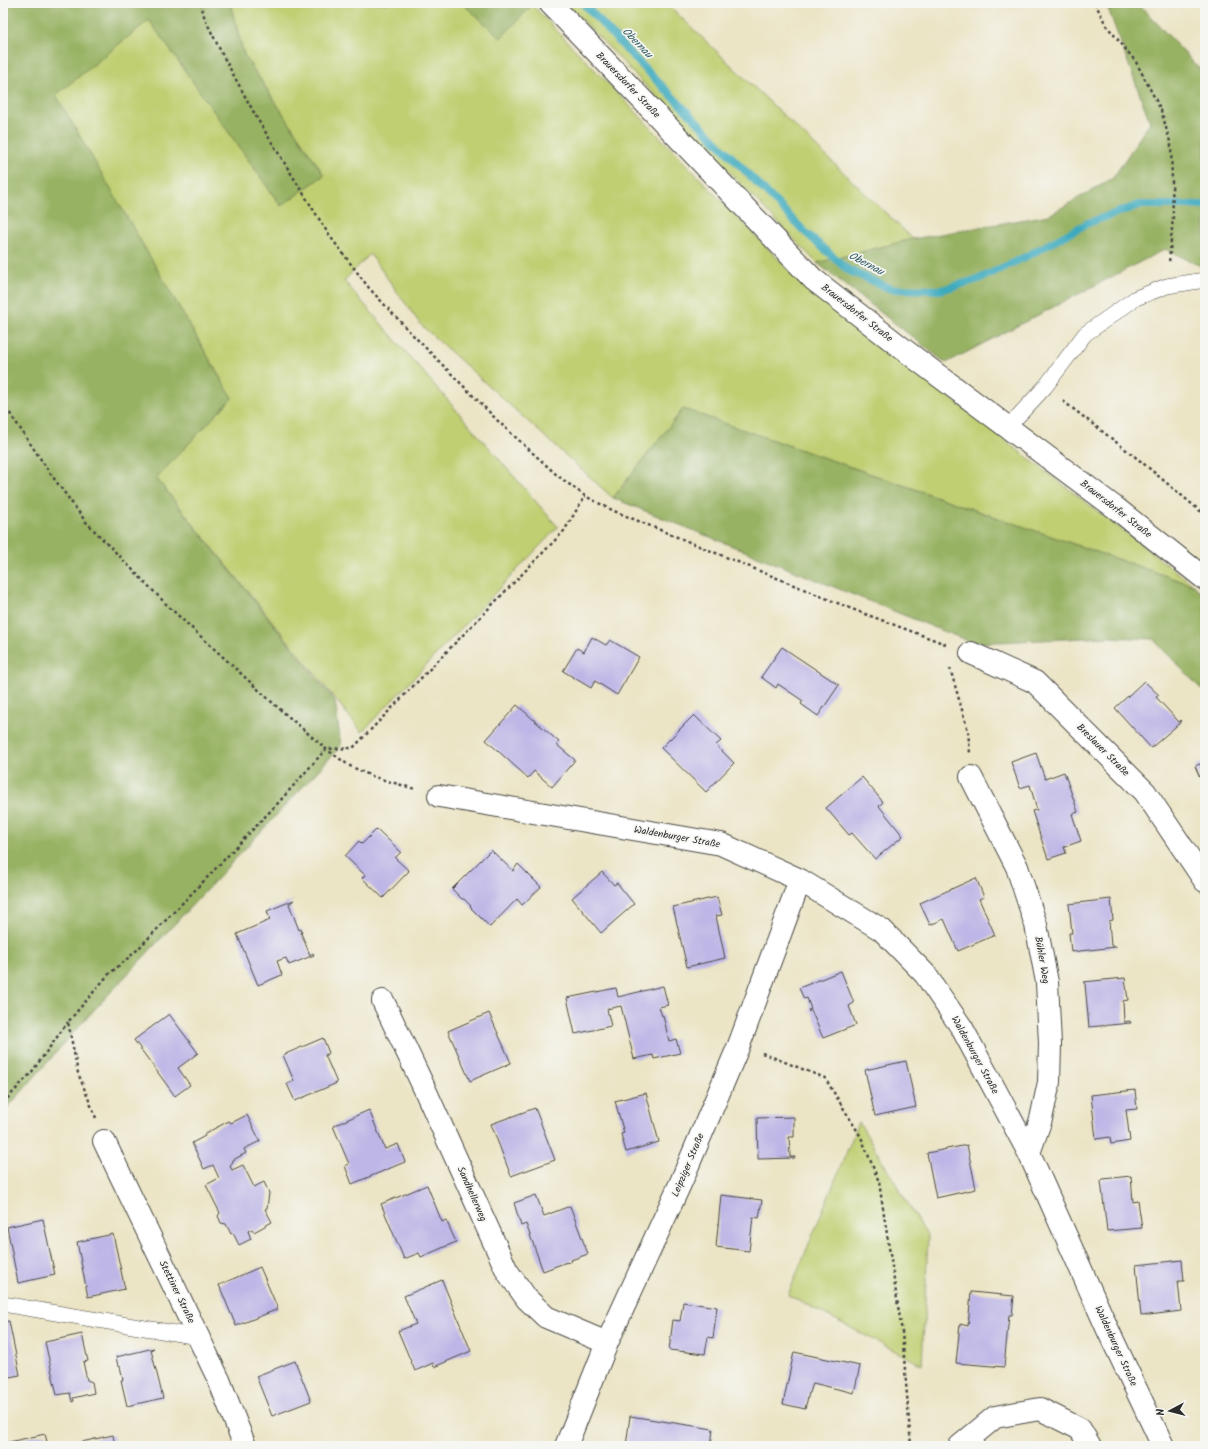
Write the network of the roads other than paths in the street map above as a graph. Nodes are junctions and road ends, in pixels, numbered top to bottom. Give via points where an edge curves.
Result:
1 (550, 3) edge
2 (1205, 280) edge
3 (1008, 427) junction
4 (1205, 579) edge
5 (971, 653) road end
6 (971, 777) road end
7 (439, 796) road end
8 (800, 880) junction
9 (1205, 881) edge
10 (383, 1001) dead end
11 (104, 1141) road end
12 (1029, 1153) junction
13 (3, 1304) edge
14 (198, 1337) junction
15 (608, 1343) junction
16 (245, 1446) edge
17 (566, 1446) edge
18 (960, 1446) edge
19 (1090, 1446) edge
20 (1163, 1446) edge

1 - 3 street, Brauersdorfer Straße via 813,279
2 - 3 lane via 1167,286 1136,298 1085,334 1045,387
3 - 4 street, Brauersdorfer Straße
5 - 9 street, Breslauer Straße via 1035,682 1145,792
6 - 12 street, Bühler Weg via 1017,867 1036,925 1047,982 1049,1082 1041,1119
7 - 8 street, Waldenburger Straße via 721,844
8 - 12 street, Waldenburger Straße via 882,930 925,974 962,1028
8 - 15 street, Leipziger Straße via 739,1045 681,1182
10 - 15 street, Sandhellerweg via 507,1271 527,1299 546,1317
11 - 14 street, Stettiner Straße
12 - 20 street, Waldenburger Straße
13 - 14 lane
14 - 16 street, Stettiner Straße via 219,1380
15 - 17 street, Leipziger Straße
18 - 19 street via 995,1417 1040,1409 1080,1428

